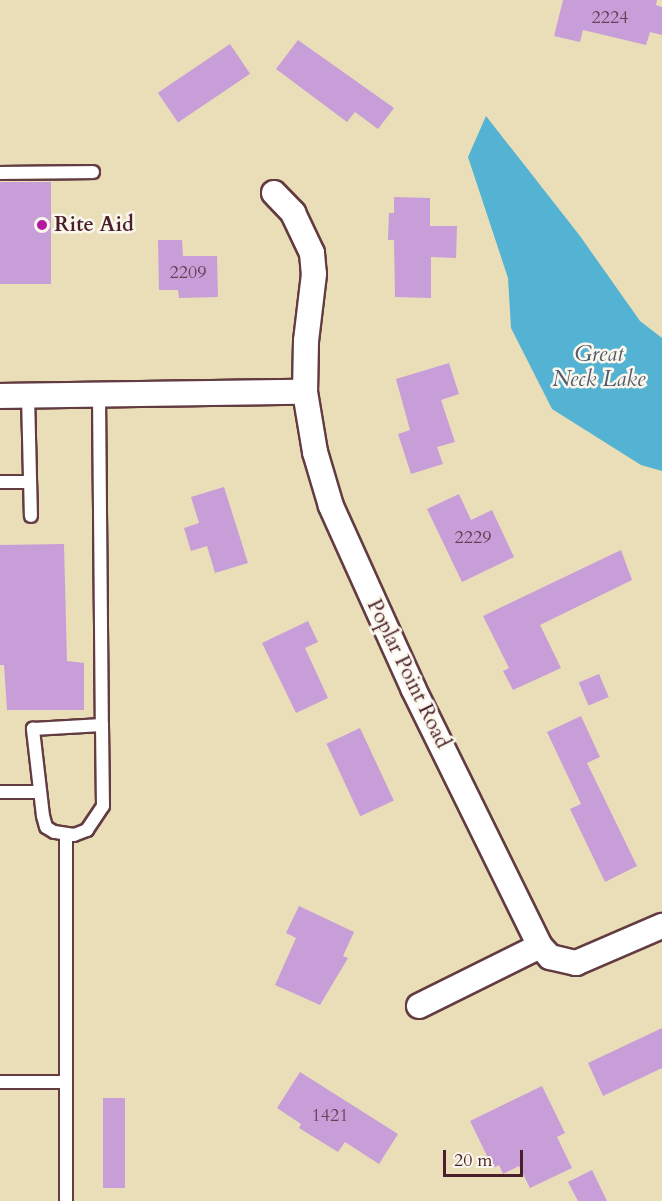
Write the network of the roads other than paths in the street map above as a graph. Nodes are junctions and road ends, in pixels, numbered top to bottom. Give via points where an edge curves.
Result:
1 (93, 172) dead end
2 (0, 173) edge
3 (274, 193) dead end
4 (305, 392) junction
5 (0, 396) edge
6 (28, 396) junction
7 (99, 396) junction
8 (0, 482) edge
9 (29, 482) junction
10 (31, 516) dead end
11 (102, 725) junction
12 (0, 792) edge
13 (40, 792) junction
14 (66, 835) junction
15 (662, 926) edge
16 (540, 946) junction
17 (419, 1006) dead end
18 (0, 1082) edge
19 (66, 1082) junction
20 (66, 1201) edge

1 - 2 lane
3 - 4 street, Poplar Point Road via 293,213 312,253 314,274
4 - 7 street
4 - 16 street, Poplar Point Road via 315,452 344,538
5 - 6 street
6 - 7 street
6 - 9 lane
7 - 11 lane
8 - 9 lane
9 - 10 lane
11 - 13 lane via 33,729
11 - 14 lane via 103,806 87,830
12 - 13 lane
13 - 14 lane via 46,827
14 - 19 lane
15 - 16 street via 576,963 550,957
16 - 17 street
18 - 19 lane
19 - 20 lane

